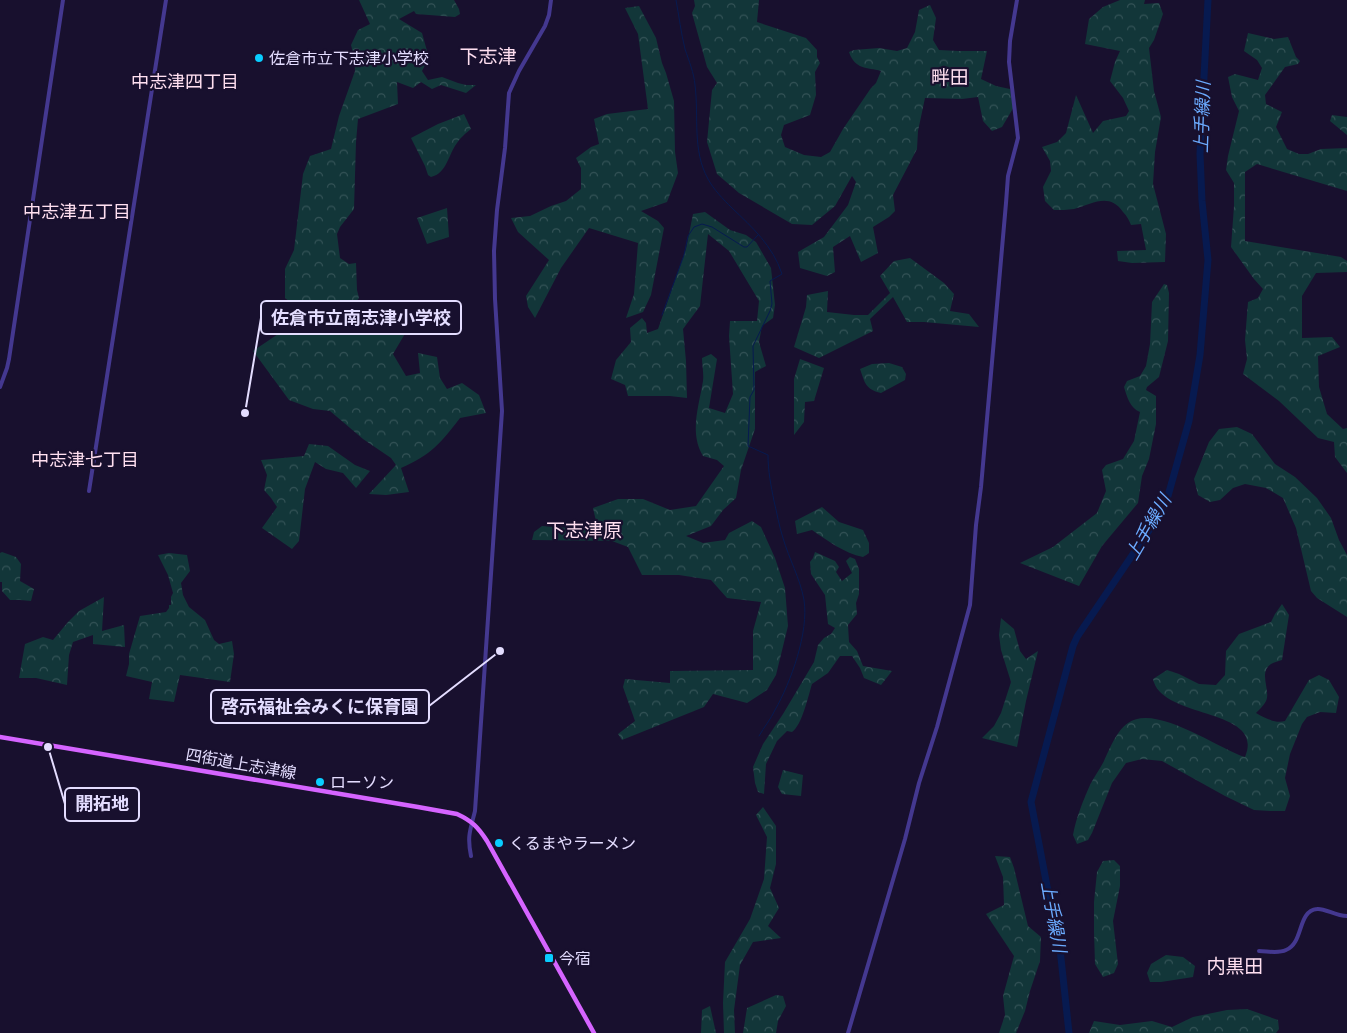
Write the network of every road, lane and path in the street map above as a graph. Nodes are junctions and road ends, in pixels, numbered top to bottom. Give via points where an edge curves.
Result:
1 (63, 0) edge
2 (166, 0) edge
3 (551, 0) edge
4 (1017, 0) edge
5 (0, 387) edge
6 (90, 491) dead end
7 (0, 737) edge
8 (473, 822) junction
9 (471, 856) dead end
10 (1347, 916) edge
11 (1259, 951) dead end
12 (594, 1033) edge
13 (848, 1033) edge

1 - 5 street via 9,358
2 - 6 street
3 - 8 street via 545,26 518,71 510,93 497,211 495,299 502,411
4 - 13 street via 1009,56 1018,138 1007,184 970,605
7 - 8 main road, 四街道上志津線 via 446,812
8 - 9 street via 468,842
8 - 12 main road via 494,853
10 - 11 street via 1316,909 1306,914 1296,940 1287,950

